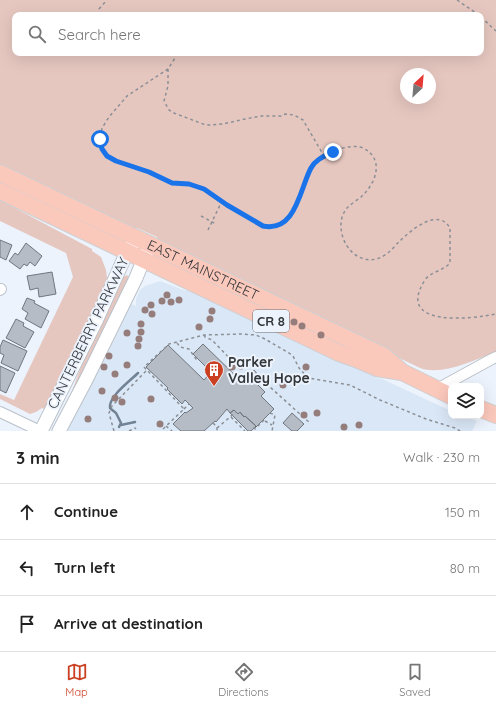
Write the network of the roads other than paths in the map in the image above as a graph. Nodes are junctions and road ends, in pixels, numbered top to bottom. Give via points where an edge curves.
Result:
1 (0, 173) edge
2 (0, 191) edge
3 (144, 241) junction
4 (127, 252) junction
5 (144, 260) junction
6 (496, 358) edge
7 (402, 372) junction
8 (437, 389) junction
9 (448, 394) edge
10 (484, 410) edge
11 (0, 412) edge
12 (496, 415) edge
13 (40, 431) edge
14 (59, 431) edge

1 - 3 main road, EAST MAINSTREET
2 - 4 main road, EAST MAINSTREET
3 - 4 street, CANTERBERRY PARKWAY
3 - 5 street, CANTERBERRY PARKWAY
3 - 7 main road, EAST MAINSTREET / CR 8 via 384,356
4 - 5 main road, EAST MAINSTREET
4 - 13 street, CANTERBERRY PARKWAY via 96,321
5 - 7 main road, EAST MAINSTREET / CR 8 via 339,353 377,368
5 - 14 street, CANTERBERRY PARKWAY
6 - 8 street
7 - 8 main road, EAST MAINSTREET / CR 8
8 - 9 main road, EAST MAINSTREET / CR 8
10 - 12 main road
11 - 13 street

